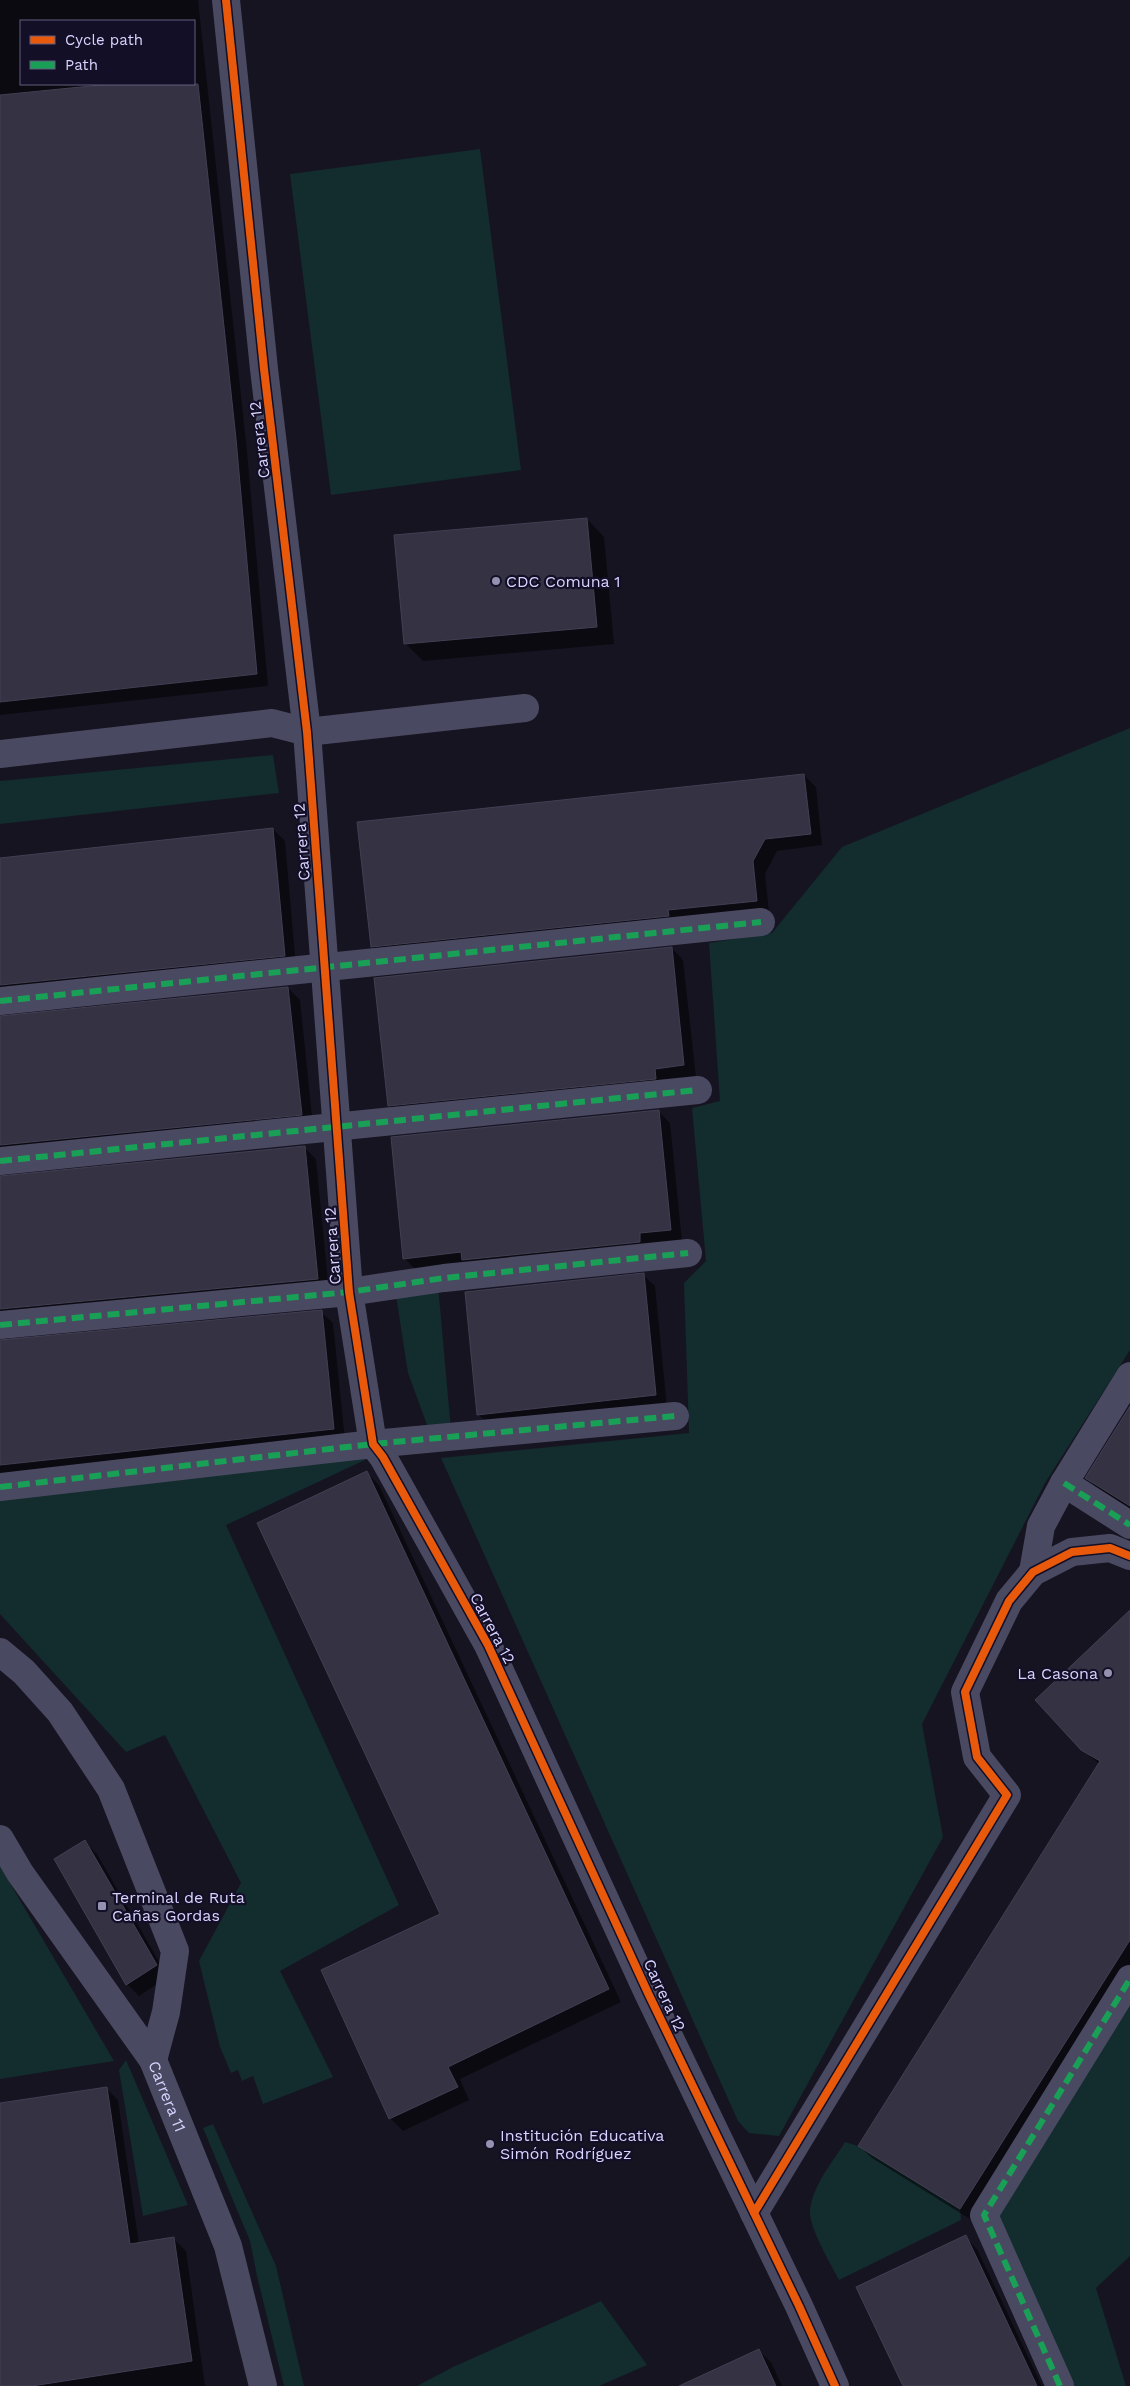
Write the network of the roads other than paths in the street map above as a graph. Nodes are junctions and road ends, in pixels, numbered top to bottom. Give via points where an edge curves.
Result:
1 (226, 0) edge
2 (525, 708) dead end
3 (307, 732) junction
4 (0, 754) edge
5 (761, 922) dead end
6 (324, 966) junction
7 (0, 1001) edge
8 (698, 1090) dead end
9 (336, 1126) junction
10 (0, 1160) edge
11 (688, 1253) dead end
12 (349, 1292) junction
13 (0, 1325) edge
14 (1130, 1376) edge
15 (675, 1416) dead end
16 (373, 1444) junction
17 (1064, 1483) junction
18 (0, 1487) edge
19 (1130, 1525) edge
20 (1130, 1556) edge
21 (1033, 1572) junction
22 (0, 1652) edge
23 (0, 1839) edge
24 (1130, 1979) edge
25 (153, 2060) junction
26 (754, 2213) junction
27 (263, 2386) edge
28 (835, 2386) edge
29 (1060, 2386) edge

1 - 3 street, Carrera 12 via 264,369
2 - 3 street
3 - 4 street via 272,723
3 - 6 street, Carrera 12
5 - 6 street
6 - 7 street
6 - 9 street, Carrera 12
8 - 9 street
9 - 10 street
9 - 12 street, Carrera 12
11 - 12 street via 444,1278
12 - 13 street
12 - 16 street, Carrera 12
14 - 17 street
15 - 16 street
16 - 18 street
16 - 26 street, Carrera 12 via 488,1645 648,1993
17 - 19 street
17 - 21 street via 1041,1526
20 - 21 street via 1110,1548 1072,1552
21 - 26 street via 1009,1602 965,1692 977,1757 1007,1795
22 - 25 street via 24,1672 60,1712 111,1789 175,1951 161,2038
23 - 25 street, Carrera 11
24 - 29 street via 984,2215
25 - 27 street, Carrera 11 via 228,2246
26 - 28 street, Carrera 12

